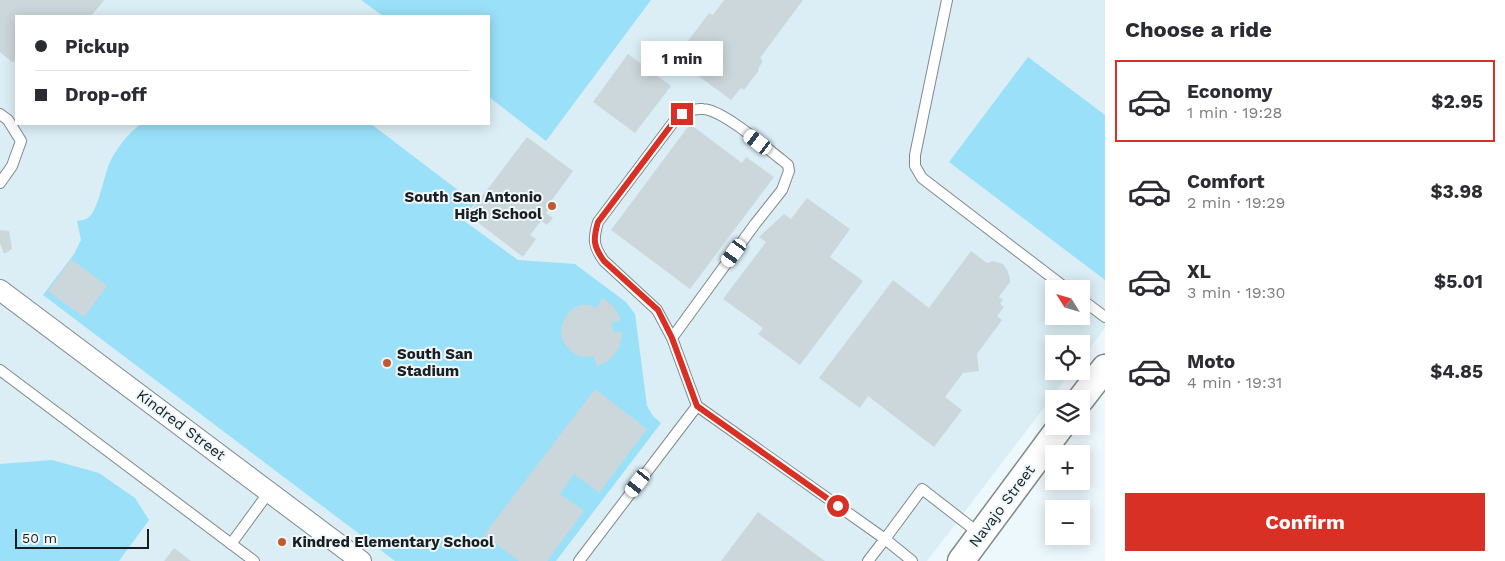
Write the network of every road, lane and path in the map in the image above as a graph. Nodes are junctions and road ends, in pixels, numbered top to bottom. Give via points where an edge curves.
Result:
1 (947, 0) edge
2 (0, 114) edge
3 (0, 183) edge
4 (1055, 280) edge
5 (0, 290) edge
6 (1090, 306) edge
7 (1105, 317) edge
8 (672, 338) junction
9 (0, 370) edge
10 (697, 406) junction
11 (1054, 435) edge
12 (269, 492) junction
13 (981, 534) junction
14 (885, 539) junction
15 (231, 544) junction
16 (254, 561) edge
17 (361, 561) edge
18 (579, 561) edge
19 (868, 561) edge
20 (912, 561) edge
21 (961, 561) edge

1 - 4 lane via 915,166 922,178
2 - 3 lane via 8,120 21,141 12,166
5 - 12 street, Kindred Street
6 - 7 lane
8 - 8 lane via 658,310 597,253 594,237 598,222 675,120 682,114 702,108 724,116 788,165 789,171 782,190
8 - 10 lane
9 - 15 lane
10 - 14 lane
10 - 18 lane
11 - 13 street, Navajo Street
12 - 15 lane
12 - 17 street, Kindred Street
13 - 14 lane via 922,489
13 - 21 street, Navajo Street
14 - 19 lane
14 - 20 lane
15 - 16 lane

